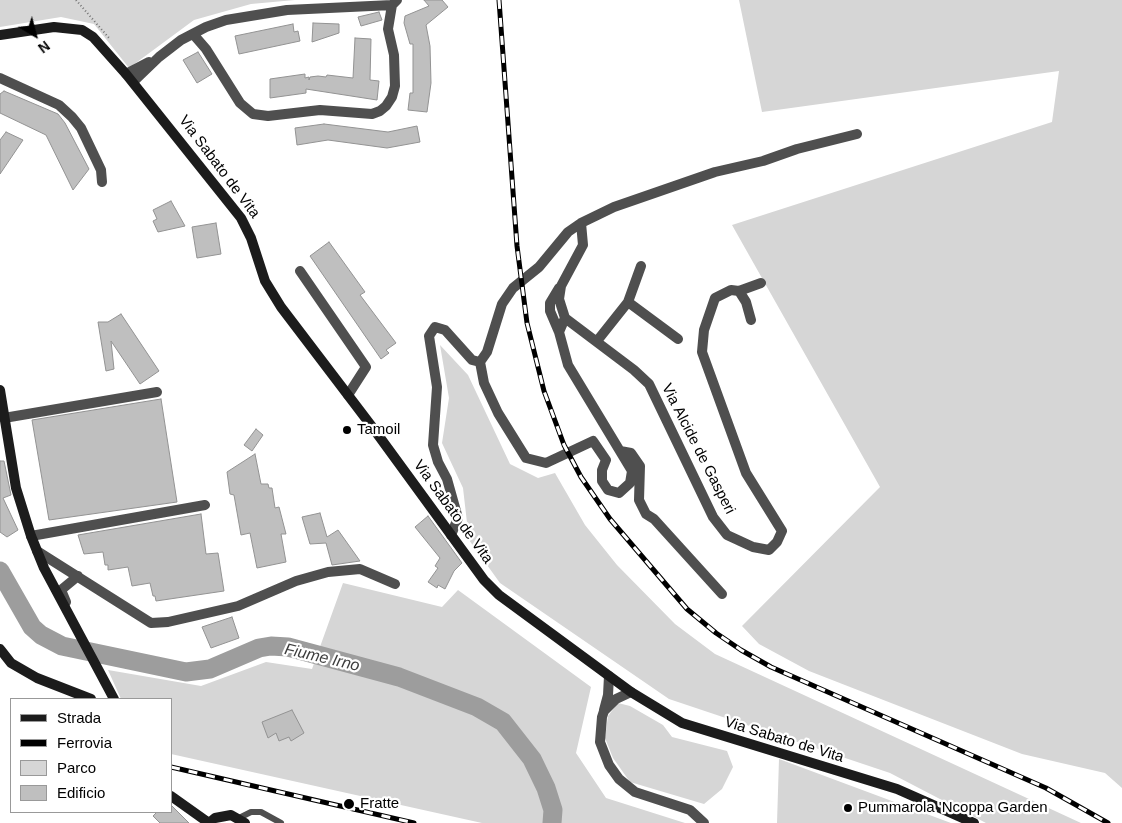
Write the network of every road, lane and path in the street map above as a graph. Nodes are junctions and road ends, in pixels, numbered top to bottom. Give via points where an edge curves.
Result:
1 (395, 3) edge
2 (193, 34) junction
3 (0, 35) edge
4 (159, 57) junction
5 (126, 74) junction
6 (0, 78) edge
7 (133, 82) junction
8 (856, 134) dead end
9 (102, 182) dead end
10 (581, 222) junction
11 (641, 266) dead end
12 (300, 271) dead end
13 (761, 283) dead end
14 (561, 286) junction
15 (739, 291) junction
16 (628, 302) junction
17 (565, 318) junction
18 (751, 320) dead end
19 (559, 332) junction
20 (678, 339) dead end
21 (597, 341) junction
22 (480, 362) junction
23 (0, 390) edge
24 (157, 392) dead end
25 (348, 395) junction
26 (4, 418) junction
27 (620, 451) junction
28 (206, 506) dead end
29 (451, 535) junction
30 (31, 536) junction
31 (37, 551) junction
32 (78, 576) junction
33 (395, 584) dead end
34 (722, 594) dead end
35 (77, 630) junction
36 (0, 649) edge
37 (609, 676) junction
38 (631, 692) junction
39 (88, 698) edge
40 (113, 698) edge
41 (604, 711) junction
42 (172, 795) edge
43 (242, 820) edge
44 (209, 823) edge
45 (281, 823) edge
46 (704, 823) edge
47 (974, 823) edge

1 - 2 street via 288,10 226,20
1 - 2 street via 388,29 394,55 395,86 386,106 372,114 329,110 268,116 253,114 240,103
2 - 4 street
3 - 5 street, Via Sabato de Vita via 54,26 82,30 93,37
4 - 5 street
4 - 7 street
5 - 7 street, Via Sabato de Vita
6 - 9 street via 59,105 72,117 81,128 101,170
7 - 25 street, Via Sabato de Vita via 241,218 270,291
8 - 10 street via 715,172 614,207
10 - 14 street via 583,245
10 - 22 street via 568,232 540,267 513,288 502,304 487,352
11 - 16 street
12 - 25 street via 366,367
13 - 15 street
14 - 17 street via 559,299
14 - 19 street via 550,303
15 - 18 street
15 - 21 street, Via Alcide de Gasperi via 731,290 716,298 704,330 702,352 746,473 782,531 778,542 769,550 753,548 727,535 713,517 649,384
16 - 20 street
16 - 21 street
17 - 19 street
17 - 21 street, Via Alcide de Gasperi
19 - 27 street via 568,365
22 - 27 street via 484,383 526,458 546,463 593,441 606,460 602,480 608,490 619,494 630,483 632,471
22 - 29 street via 472,360 445,330 435,328 429,336 437,387 433,445 458,518
23 - 26 street
24 - 26 street
25 - 29 street, Via Sabato de Vita
26 - 30 street via 16,488
27 - 34 street via 631,454 640,466 639,500 646,514
28 - 30 street
29 - 37 street, Via Sabato de Vita via 499,595
30 - 31 street
31 - 32 street
31 - 35 street
32 - 33 street via 151,623 238,606 296,580 328,572 360,569
32 - 35 street via 61,590 74,615
35 - 40 street
36 - 39 street via 11,663 37,678
37 - 38 street, Via Sabato de Vita
37 - 41 street
38 - 41 street via 616,699
38 - 47 street, Via Sabato de Vita via 700,730 897,789
41 - 46 street via 600,742 608,765 619,779 635,792 690,810
42 - 44 street
43 - 44 street via 223,816
43 - 45 lane via 251,812 261,812

